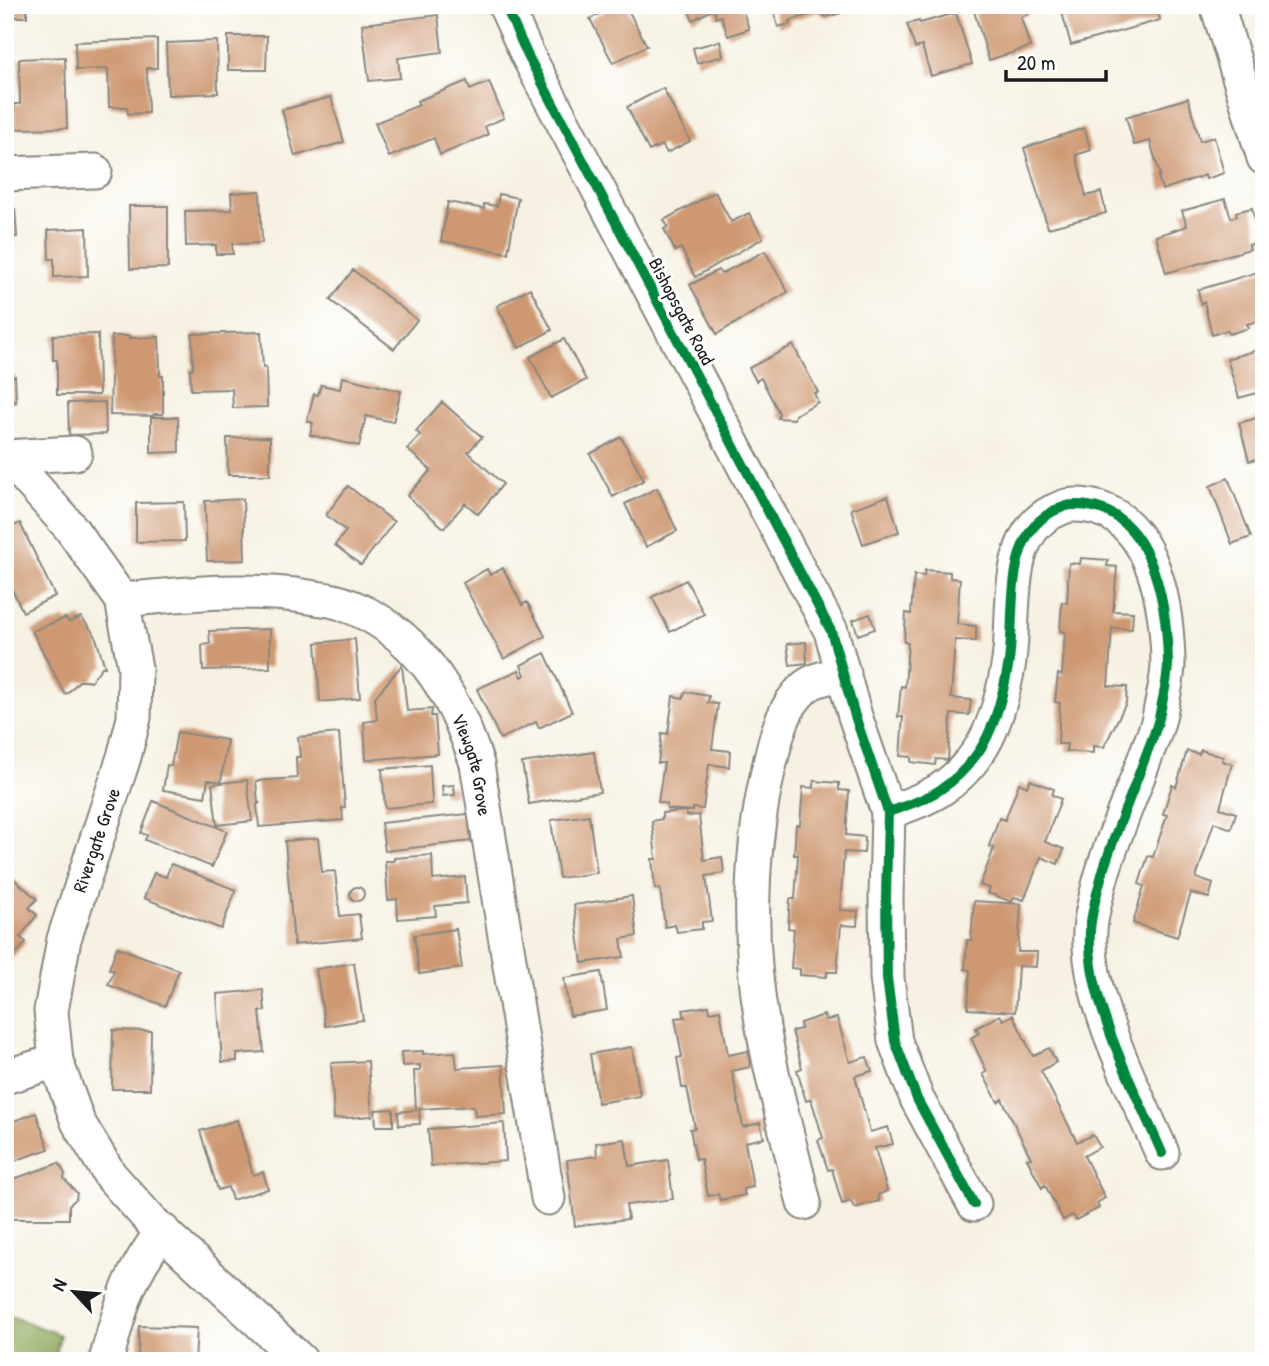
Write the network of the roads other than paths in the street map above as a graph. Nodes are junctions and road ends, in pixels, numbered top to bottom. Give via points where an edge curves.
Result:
1 (505, 5) edge
2 (1217, 5) edge
3 (1264, 158) edge
4 (95, 171) dead end
5 (5, 174) edge
6 (75, 453) dead end
7 (6, 457) edge
8 (122, 600) junction
9 (844, 674) junction
10 (888, 812) junction
11 (56, 1061) junction
12 (5, 1077) edge
13 (1162, 1153) dead end
14 (548, 1198) dead end
15 (804, 1203) dead end
16 (974, 1205) dead end
17 (163, 1231) junction
18 (106, 1361) edge
19 (301, 1361) edge

1 - 9 street, Bishopsgate Road via 831,631
2 - 3 street
4 - 5 street
6 - 7 street
7 - 8 street, Rivergate Grove via 70,527
8 - 11 street, Rivergate Grove via 135,668 134,718 64,939 51,1011
8 - 14 street, Viewgate Grove via 282,593 341,602 389,626 423,658 449,695 477,764
9 - 10 street, Bishopsgate Road
9 - 15 street via 805,686 789,704 762,793 753,882 755,965 764,1033
10 - 13 street via 921,802 953,781 980,750 997,713 1009,664 1014,578 1024,542 1044,516 1068,505 1089,504 1130,525 1150,560 1164,610 1168,666 1159,719 1103,871 1090,931 1094,980 1113,1038
10 - 16 street via 887,978 895,1041 917,1099
11 - 12 street
11 - 17 street, Rivergate Grove via 78,1122 110,1175
17 - 18 street via 144,1254 123,1295
17 - 19 street, Rivergate Grove

